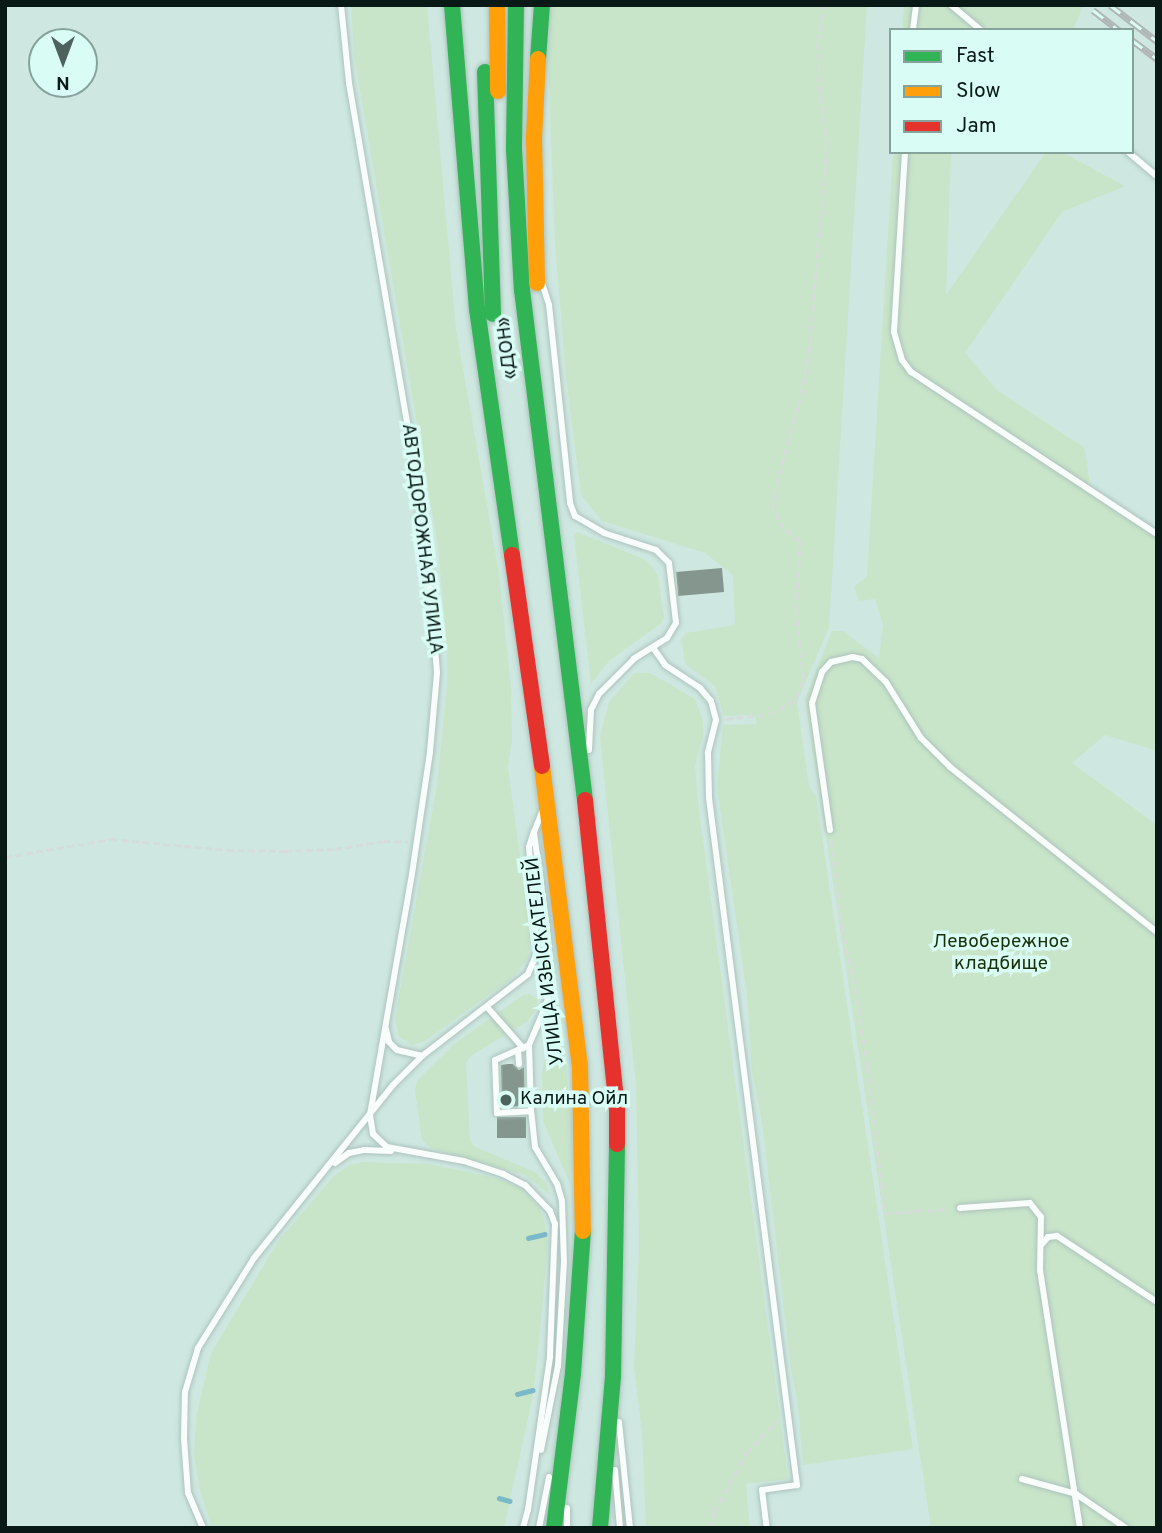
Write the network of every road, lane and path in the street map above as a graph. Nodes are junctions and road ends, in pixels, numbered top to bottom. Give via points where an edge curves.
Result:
1 (341, 5) edge
2 (452, 5) edge
3 (487, 5) edge
4 (497, 5) edge
5 (516, 5) edge
6 (542, 5) edge
7 (824, 5) edge
8 (916, 5) edge
9 (951, 5) edge
10 (913, 28) edge
11 (979, 28) edge
12 (905, 154) edge
13 (1130, 154) edge
14 (1157, 176) edge
15 (536, 261) junction
16 (1157, 534) edge
17 (513, 558) junction
18 (654, 649) junction
19 (571, 684) junction
20 (716, 720) junction
21 (591, 762) dead end
22 (546, 800) junction
23 (596, 821) dead end
24 (830, 830) joint
25 (534, 832) junction
26 (415, 842) junction
27 (5, 857) edge
28 (593, 863) junction
29 (1157, 932) edge
30 (487, 1007) junction
31 (385, 1017) junction
32 (524, 1048) junction
33 (507, 1055) junction
34 (422, 1056) junction
35 (519, 1063) dead end
36 (508, 1064) dead end
37 (531, 1111) junction
38 (370, 1115) junction
39 (407, 1152) junction
40 (319, 1179) junction
41 (960, 1208) joint
42 (1042, 1244) junction
43 (1157, 1302) edge
44 (573, 1373) junction
45 (613, 1376) junction
46 (787, 1411) junction
47 (567, 1478) junction
48 (1021, 1479) dead end
49 (1076, 1494) junction
50 (564, 1495) junction
51 (528, 1510) junction
52 (606, 1527) edge
53 (203, 1528) edge
54 (523, 1528) edge
55 (537, 1528) edge
56 (552, 1528) edge
57 (561, 1528) edge
58 (567, 1528) edge
59 (591, 1528) edge
60 (620, 1528) edge
61 (630, 1528) edge
62 (710, 1528) edge
63 (767, 1528) edge
64 (1080, 1528) edge
65 (1126, 1528) edge

1 - 26 lane, АВТОДОРОЖНАЯ УЛИЦА via 349,83 408,428 434,617 435,708
2 - 17 main road via 477,309
3 - 17 main road via 488,248
4 - 19 main road via 503,219 512,332 547,587
5 - 19 main road, «ДОН» via 514,149 522,290
6 - 15 main road via 534,138
7 - 20 path via 818,41 819,92 827,145 809,353 773,495 773,509 784,529 800,541 796,610 803,679 797,698 770,714
8 - 10 lane
9 - 11 lane
12 - 16 lane via 894,332 902,359 911,372
13 - 14 lane
15 - 18 lane via 549,305 575,516 604,533 656,550 669,563 676,623
15 - 19 main road via 570,596
17 - 22 main road, УЛИЦА ИЗЫСКАТЕЛЕЙ
18 - 20 lane via 665,665 700,688
18 - 21 lane via 634,660 599,694 589,729
19 - 28 main road
20 - 46 lane via 708,753 709,798
22 - 25 lane
22 - 44 main road, УЛИЦА ИЗЫСКАТЕЛЕЙ via 572,979 584,1133
23 - 28 lane
24 - 29 lane via 812,703 822,671 831,662 852,657 862,660 886,682 921,738 950,767
24 - 41 path via 886,1213
25 - 30 lane via 529,847 537,953 528,974
25 - 32 lane via 551,982 547,1003
26 - 27 path via 285,851 111,839
26 - 31 lane, АВТОДОРОЖНАЯ УЛИЦА
28 - 45 main road via 617,1109
30 - 32 lane
30 - 34 lane
31 - 34 lane via 389,1042 397,1050
31 - 38 lane, АВТОДОРОЖНАЯ УЛИЦА
32 - 33 lane
32 - 35 lane
32 - 37 lane
33 - 36 lane
33 - 37 lane via 495,1060 497,1113
34 - 38 lane
37 - 51 lane via 535,1147 562,1201 564,1262 558,1366
38 - 39 lane via 379,1141
38 - 40 lane
39 - 40 lane via 349,1153
39 - 51 lane via 464,1161 503,1174 525,1185 551,1211 555,1224 550,1357
40 - 53 lane via 254,1258 198,1348 185,1392 184,1438 188,1493
41 - 42 lane via 1030,1203 1041,1217
42 - 43 lane via 1057,1236
42 - 49 lane via 1040,1270
44 - 47 lane
44 - 50 main road, УЛИЦА ИЗЫСКАТЕЛЕЙ
44 - 55 lane
45 - 52 main road
45 - 59 lane
45 - 60 lane
45 - 61 lane
46 - 62 path via 746,1453
46 - 63 lane via 797,1485 762,1490
47 - 50 lane
47 - 57 lane
48 - 49 lane
49 - 64 lane
49 - 65 lane
50 - 56 main road, УЛИЦА ИЗЫСКАТЕЛЕЙ
50 - 58 lane
51 - 54 lane

